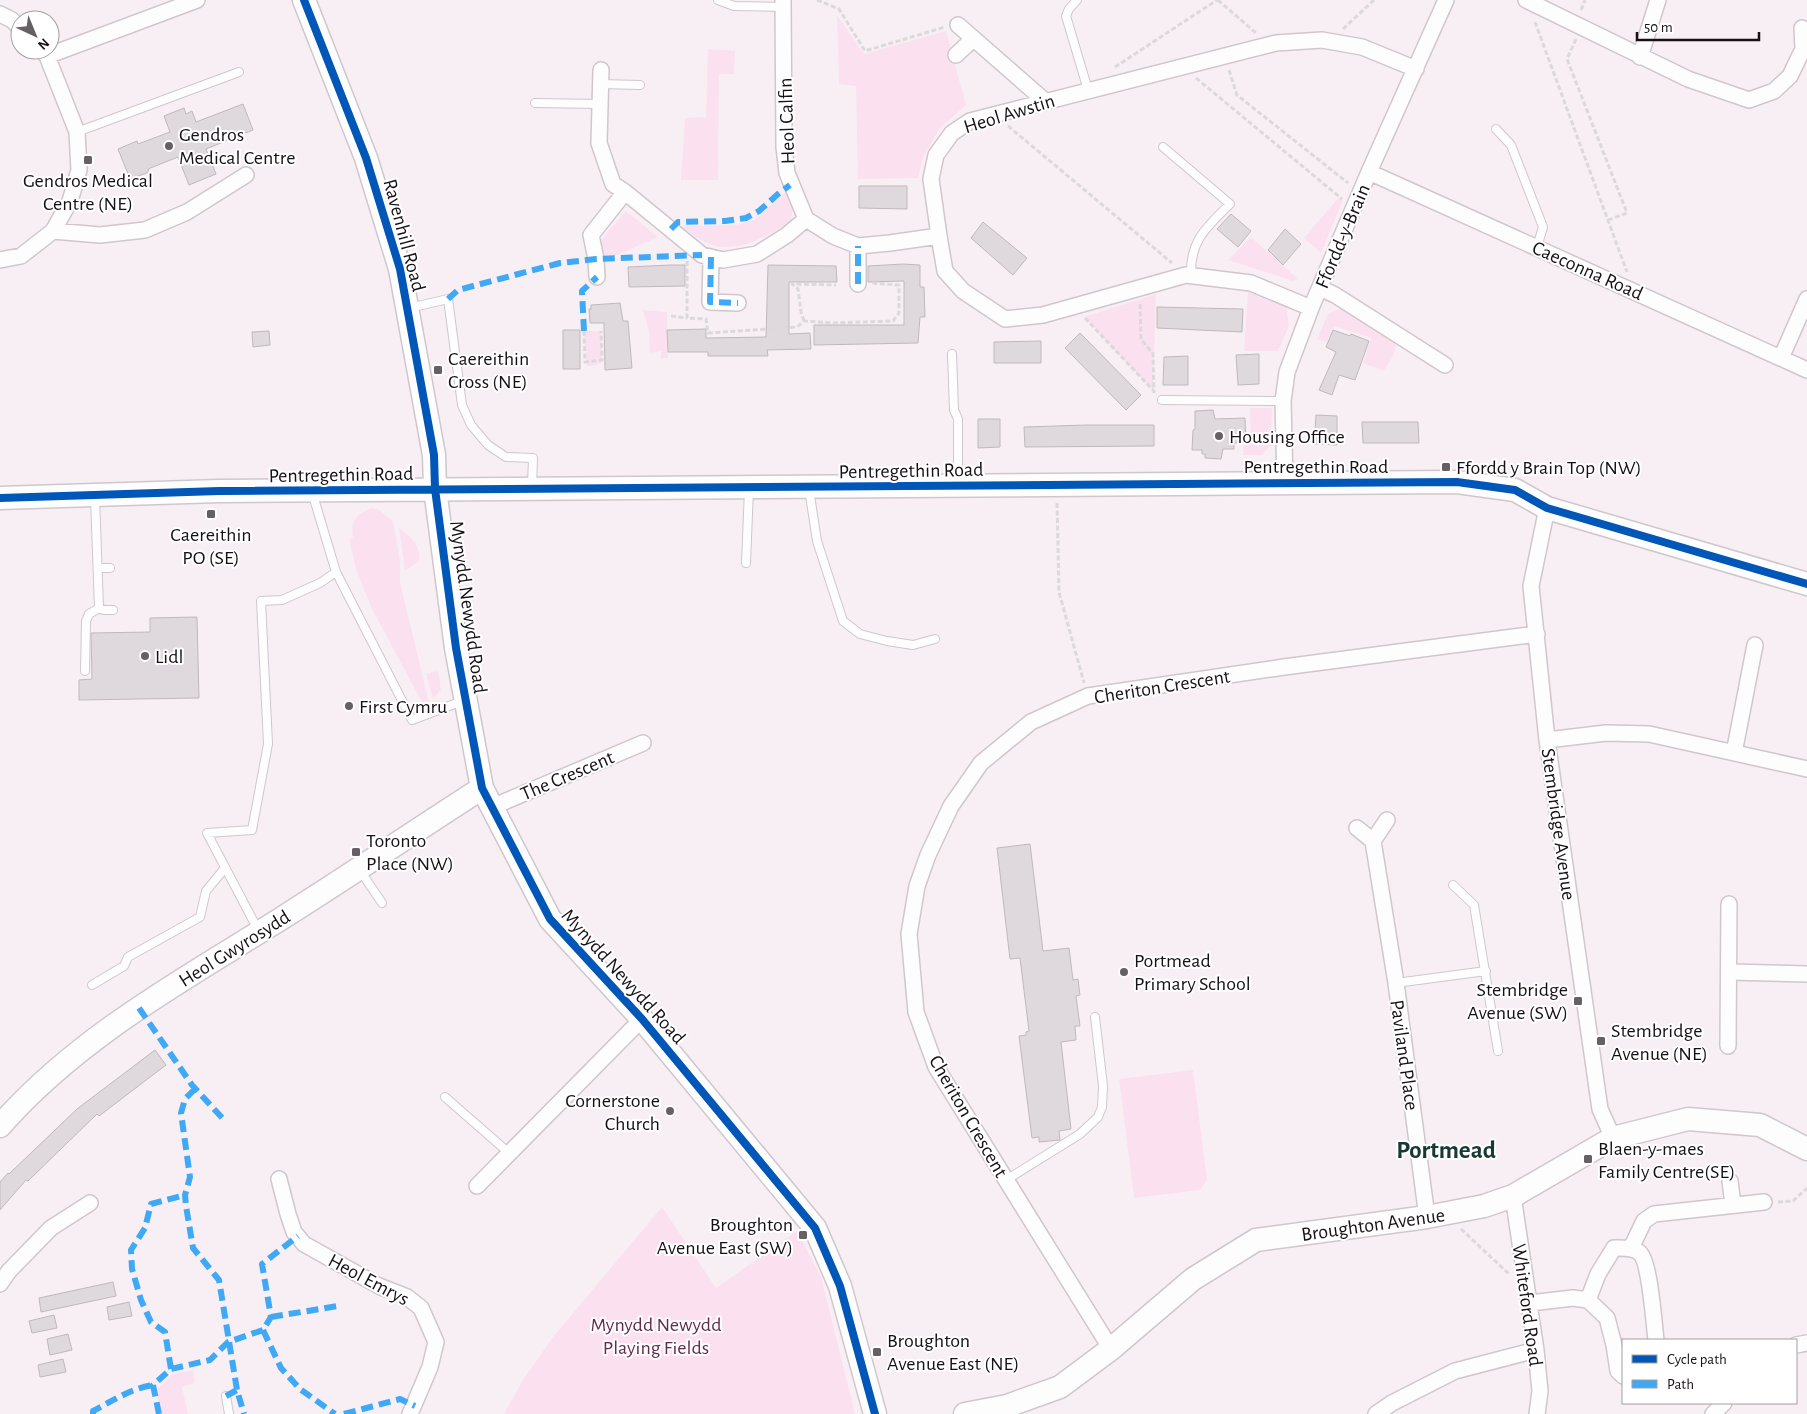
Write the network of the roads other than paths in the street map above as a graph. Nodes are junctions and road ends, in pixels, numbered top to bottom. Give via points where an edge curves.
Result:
1 (197, 0) edge
2 (304, 0) edge
3 (718, 0) edge
4 (1077, 0) edge
5 (1446, 0) edge
6 (1527, 0) edge
7 (1658, 0) edge
8 (784, 4) edge
9 (958, 25) road end
10 (1802, 28) dead end
11 (973, 39) junction
12 (60, 47) edge
13 (956, 55) dead end
14 (1640, 57) junction
15 (47, 60) edge
16 (1416, 69) junction
17 (239, 72) dead end
18 (600, 77) joint
19 (640, 85) dead end
20 (1088, 90) junction
21 (1045, 101) junction
22 (535, 103) dead end
23 (600, 104) junction
24 (1496, 129) dead end
25 (77, 132) junction
26 (1163, 147) dead end
27 (1370, 172) junction
28 (246, 175) dead end
29 (625, 192) junction
30 (806, 219) junction
31 (53, 231) junction
32 (938, 236) junction
33 (858, 246) junction
34 (1537, 247) junction
35 (711, 257) junction
36 (0, 260) edge
37 (1188, 275) junction
38 (597, 277) dead end
39 (864, 283) road end
40 (1320, 288) junction
41 (1807, 299) edge
42 (738, 303) dead end
43 (408, 308) junction
44 (1311, 308) junction
45 (952, 354) dead end
46 (1781, 358) junction
47 (1445, 365) dead end
48 (1807, 370) edge
49 (1162, 400) road end
50 (1283, 401) junction
51 (1285, 483) junction
52 (958, 485) junction
53 (750, 487) junction
54 (809, 487) junction
55 (532, 488) junction
56 (435, 489) junction
57 (312, 490) junction
58 (95, 495) junction
59 (0, 498) edge
60 (1547, 508) junction
61 (746, 562) dead end
62 (98, 568) junction
63 (110, 568) dead end
64 (336, 572) junction
65 (1807, 584) edge
66 (100, 608) junction
67 (113, 610) dead end
68 (1537, 634) junction
69 (935, 639) dead end
70 (1755, 645) dead end
71 (85, 671) dead end
72 (466, 700) junction
73 (1547, 740) junction
74 (643, 743) dead end
75 (1734, 753) junction
76 (1807, 769) edge
77 (487, 798) junction
78 (1387, 820) dead end
79 (1357, 828) dead end
80 (1373, 841) junction
81 (225, 868) junction
82 (358, 868) junction
83 (1453, 885) dead end
84 (382, 902) dead end
85 (1729, 904) dead end
86 (259, 932) junction
87 (1486, 971) junction
88 (1729, 972) junction
89 (1807, 974) edge
90 (1396, 983) junction
91 (92, 985) dead end
92 (1096, 1017) dead end
93 (642, 1019) junction
94 (1728, 1046) dead end
95 (1498, 1051) dead end
96 (445, 1097) dead end
97 (0, 1126) edge
98 (1613, 1138) junction
99 (1807, 1150) edge
100 (509, 1153) junction
101 (279, 1179) dead end
102 (1006, 1180) junction
103 (1730, 1181) dead end
104 (477, 1186) dead end
105 (1513, 1196) junction
106 (1764, 1202) road end
107 (90, 1203) dead end
108 (1733, 1205) junction
109 (1427, 1217) junction
110 (1632, 1248) junction
111 (0, 1284) edge
112 (1588, 1300) junction
113 (1530, 1303) junction
114 (1656, 1339) edge
115 (1111, 1349) junction
116 (1536, 1350) junction
117 (1622, 1375) edge
118 (226, 1396) dead end
119 (1723, 1404) edge
120 (1008, 1410) edge
121 (229, 1414) edge
122 (410, 1414) edge
123 (876, 1414) edge
124 (965, 1414) edge
125 (1376, 1414) edge
126 (1537, 1414) edge
127 (1713, 1414) edge

1 - 12 street
2 - 43 street, Ravenhill Road via 370,167
3 - 8 lane via 734,6
4 - 20 lane via 1066,16
5 - 16 street, Ffordd-y-Brain
6 - 14 street
7 - 14 street
8 - 30 street, Heol Calfin via 784,147 787,173
9 - 11 street
10 - 14 street via 1803,49 1790,76 1774,91 1748,100 1688,79
11 - 13 street
11 - 21 street
15 - 25 street
16 - 20 street, Heol Awstin via 1362,47 1322,40 1270,45
16 - 27 street, Ffordd-y-Brain
17 - 25 lane
18 - 19 lane
18 - 23 street
20 - 21 street, Heol Awstin
21 - 32 street, Heol Awstin via 970,121 952,133 936,155 931,179
22 - 23 lane
23 - 29 street via 600,143 613,184
24 - 34 lane via 1511,145 1543,227
25 - 31 street via 79,170 70,201
26 - 37 lane via 1230,204 1198,239
27 - 34 street, Caeconna Road
27 - 40 street, Ffordd-y-Brain
28 - 31 street via 187,212 145,230 100,235
29 - 35 street via 702,255
29 - 38 street via 591,235
30 - 33 street via 833,236
30 - 35 street via 756,254 723,260
31 - 36 street via 21,256
32 - 33 street
32 - 37 street, Heol Awstin via 945,271 963,291 1004,319 1043,315
33 - 39 street
34 - 46 street, Caeconna Road
35 - 42 street via 710,302
37 - 44 street, Heol Awstin via 1250,283
40 - 44 street, Ffordd-y-Brain
40 - 47 street
41 - 46 street
43 - 55 lane via 448,299 462,405 470,426 488,446 506,456 533,458
43 - 56 street, Ravenhill Road via 434,454
44 - 50 street, Ffordd-y-Brain via 1287,372
45 - 52 lane via 954,410 958,420
46 - 48 street, Caeconna Road
49 - 50 lane
50 - 51 street, Ffordd-y-Brain
51 - 52 street, Pentregethin Road
51 - 60 street, Pentregethin Road via 1457,482 1515,490
52 - 54 street, Pentregethin Road
53 - 54 street, Pentregethin Road
53 - 55 street, Pentregethin Road
53 - 61 lane
54 - 69 lane via 817,541 843,622 860,634 887,641 913,645
55 - 56 street, Pentregethin Road
56 - 57 street, Pentregethin Road
56 - 72 street, Mynydd Newydd Road
57 - 58 street, Pentregethin Road
57 - 64 lane
58 - 59 street, Pentregethin Road
58 - 62 lane
60 - 65 street, Pentregethin Road
60 - 68 street, Stembridge Avenue via 1531,586
62 - 63 lane
62 - 66 lane
64 - 72 lane via 412,720
64 - 81 lane via 282,600 261,601 268,744 252,830 207,833
66 - 67 lane
66 - 71 lane via 89,614 86,621
68 - 73 street, Stembridge Avenue
68 - 102 street, Cheriton Crescent via 1088,696 1031,722 981,763 951,806 928,855 909,934 916,1012 936,1067
70 - 75 street
72 - 77 street, Mynydd Newydd Road
73 - 75 street via 1606,733 1649,734
73 - 98 street, Stembridge Avenue via 1600,1109
74 - 77 street, The Crescent
75 - 76 street
77 - 82 street, Heol Gwyrosydd
77 - 93 street, Mynydd Newydd Road via 550,919
78 - 80 street
79 - 80 street
80 - 90 street, Paviland Place
81 - 86 lane
81 - 91 lane via 206,891 200,916 128,957 124,966
82 - 84 lane
82 - 86 street, Heol Gwyrosydd
83 - 87 lane via 1474,905
85 - 88 street
86 - 97 street, Heol Gwyrosydd via 109,1029 60,1066
87 - 90 lane, Paviland Place
87 - 95 lane
88 - 89 street
88 - 94 street
90 - 109 street, Paviland Place
92 - 102 lane via 1103,1086 1098,1116 1080,1134
93 - 100 street
93 - 123 street, Mynydd Newydd Road via 815,1228 840,1286
96 - 100 lane
98 - 99 street, Broughton Avenue via 1688,1119 1760,1125
98 - 105 street, Broughton Avenue
100 - 104 street
101 - 122 street, Heol Emrys via 294,1232 304,1244 378,1286 407,1297 421,1308 436,1342 430,1368
102 - 115 street, Cheriton Crescent
103 - 108 street
105 - 109 street, Broughton Avenue via 1484,1206
105 - 113 street, Whiteford Road
106 - 108 street
107 - 111 street via 51,1228
108 - 110 street via 1654,1214 1644,1221
109 - 115 street, Broughton Avenue via 1256,1240 1193,1279
110 - 112 street via 1614,1248 1598,1274
110 - 114 street via 1641,1254 1646,1266
112 - 113 street via 1573,1298
112 - 117 street via 1607,1318 1618,1370
113 - 116 street, Whiteford Road
115 - 120 street, Broughton Avenue via 1060,1387
116 - 125 street via 1455,1371
116 - 126 street, Whiteford Road via 1540,1391
118 - 121 lane
119 - 127 street
120 - 124 street, Broughton Avenue

